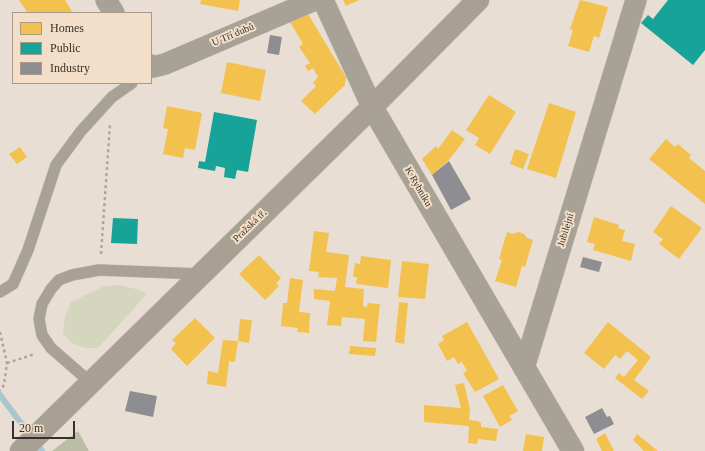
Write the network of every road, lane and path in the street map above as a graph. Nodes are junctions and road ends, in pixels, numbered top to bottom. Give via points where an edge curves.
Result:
1 (106, 0) edge
2 (314, 0) edge
3 (323, 0) edge
4 (478, 0) edge
5 (636, 0) edge
6 (113, 12) edge
7 (152, 67) edge
8 (131, 84) edge
9 (112, 97) junction
10 (372, 107) junction
11 (99, 270) junction
12 (200, 274) junction
13 (0, 292) edge
14 (0, 332) edge
15 (51, 348) junction
16 (7, 363) junction
17 (524, 368) junction
18 (90, 382) junction
19 (0, 391) edge
20 (21, 451) edge
21 (573, 451) edge

1 - 6 street
2 - 7 street, U Tří dubů via 165,64
3 - 10 street, K Rybníku
4 - 10 main road, Pražská tř.
5 - 17 street, Jubilejní
8 - 9 lane
9 - 11 path
9 - 13 lane via 81,131 56,165 28,250 13,284
10 - 12 main road, Pražská tř.
10 - 17 street, K Rybníku
11 - 12 lane
11 - 15 lane via 59,280 51,289 42,304 39,320 42,335
12 - 18 main road, Pražská tř.
14 - 16 path
15 - 16 path
15 - 18 lane
16 - 19 path via 4,385
17 - 21 street
18 - 20 main road, Pražská tř.

